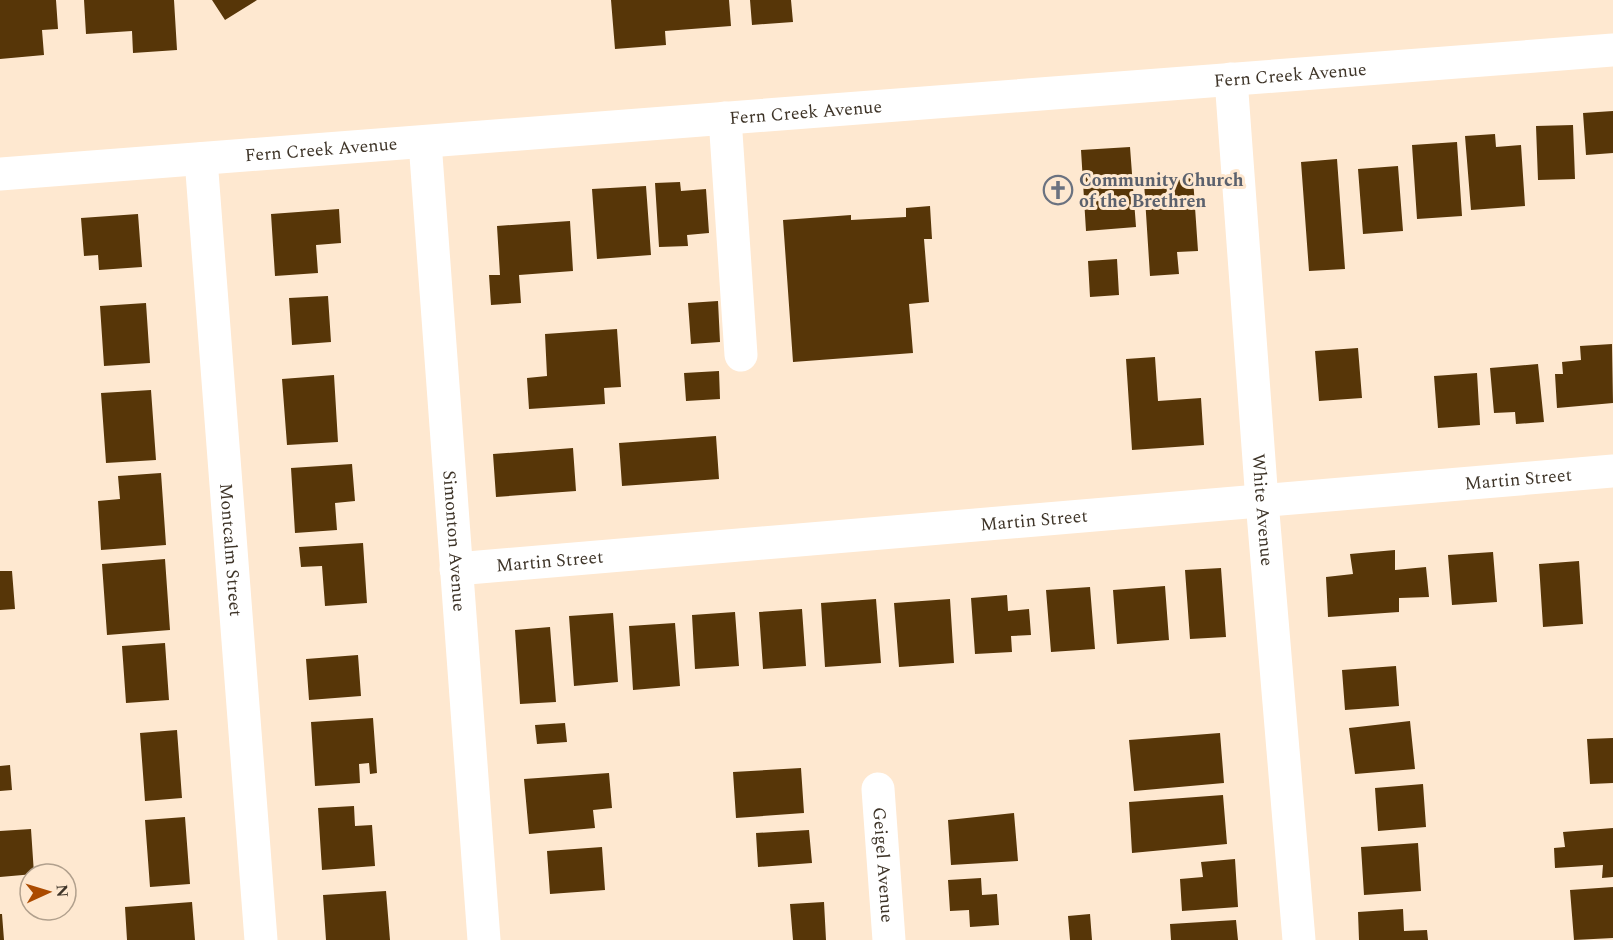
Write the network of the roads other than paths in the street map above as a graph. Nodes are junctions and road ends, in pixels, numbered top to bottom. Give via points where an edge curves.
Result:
1 (1613, 50) edge
2 (1231, 79) junction
3 (725, 118) junction
4 (425, 142) junction
5 (201, 159) junction
6 (0, 174) edge
7 (741, 355) dead end
8 (1613, 471) edge
9 (1262, 501) junction
10 (456, 569) junction
11 (878, 789) dead end
12 (261, 940) edge
13 (484, 940) edge
14 (889, 940) edge
15 (1299, 940) edge

1 - 2 street, Fern Creek Avenue
2 - 3 street, Fern Creek Avenue
2 - 9 street, White Avenue
3 - 4 street, Fern Creek Avenue
3 - 7 street
4 - 5 street, Fern Creek Avenue
4 - 10 street, Simonton Avenue
5 - 6 street, Fern Creek Avenue
5 - 12 street, Montcalm Street
8 - 9 street, Martin Street
9 - 10 street, Martin Street
9 - 15 street, White Avenue
10 - 13 street, Simonton Avenue
11 - 14 street, Geigel Avenue

